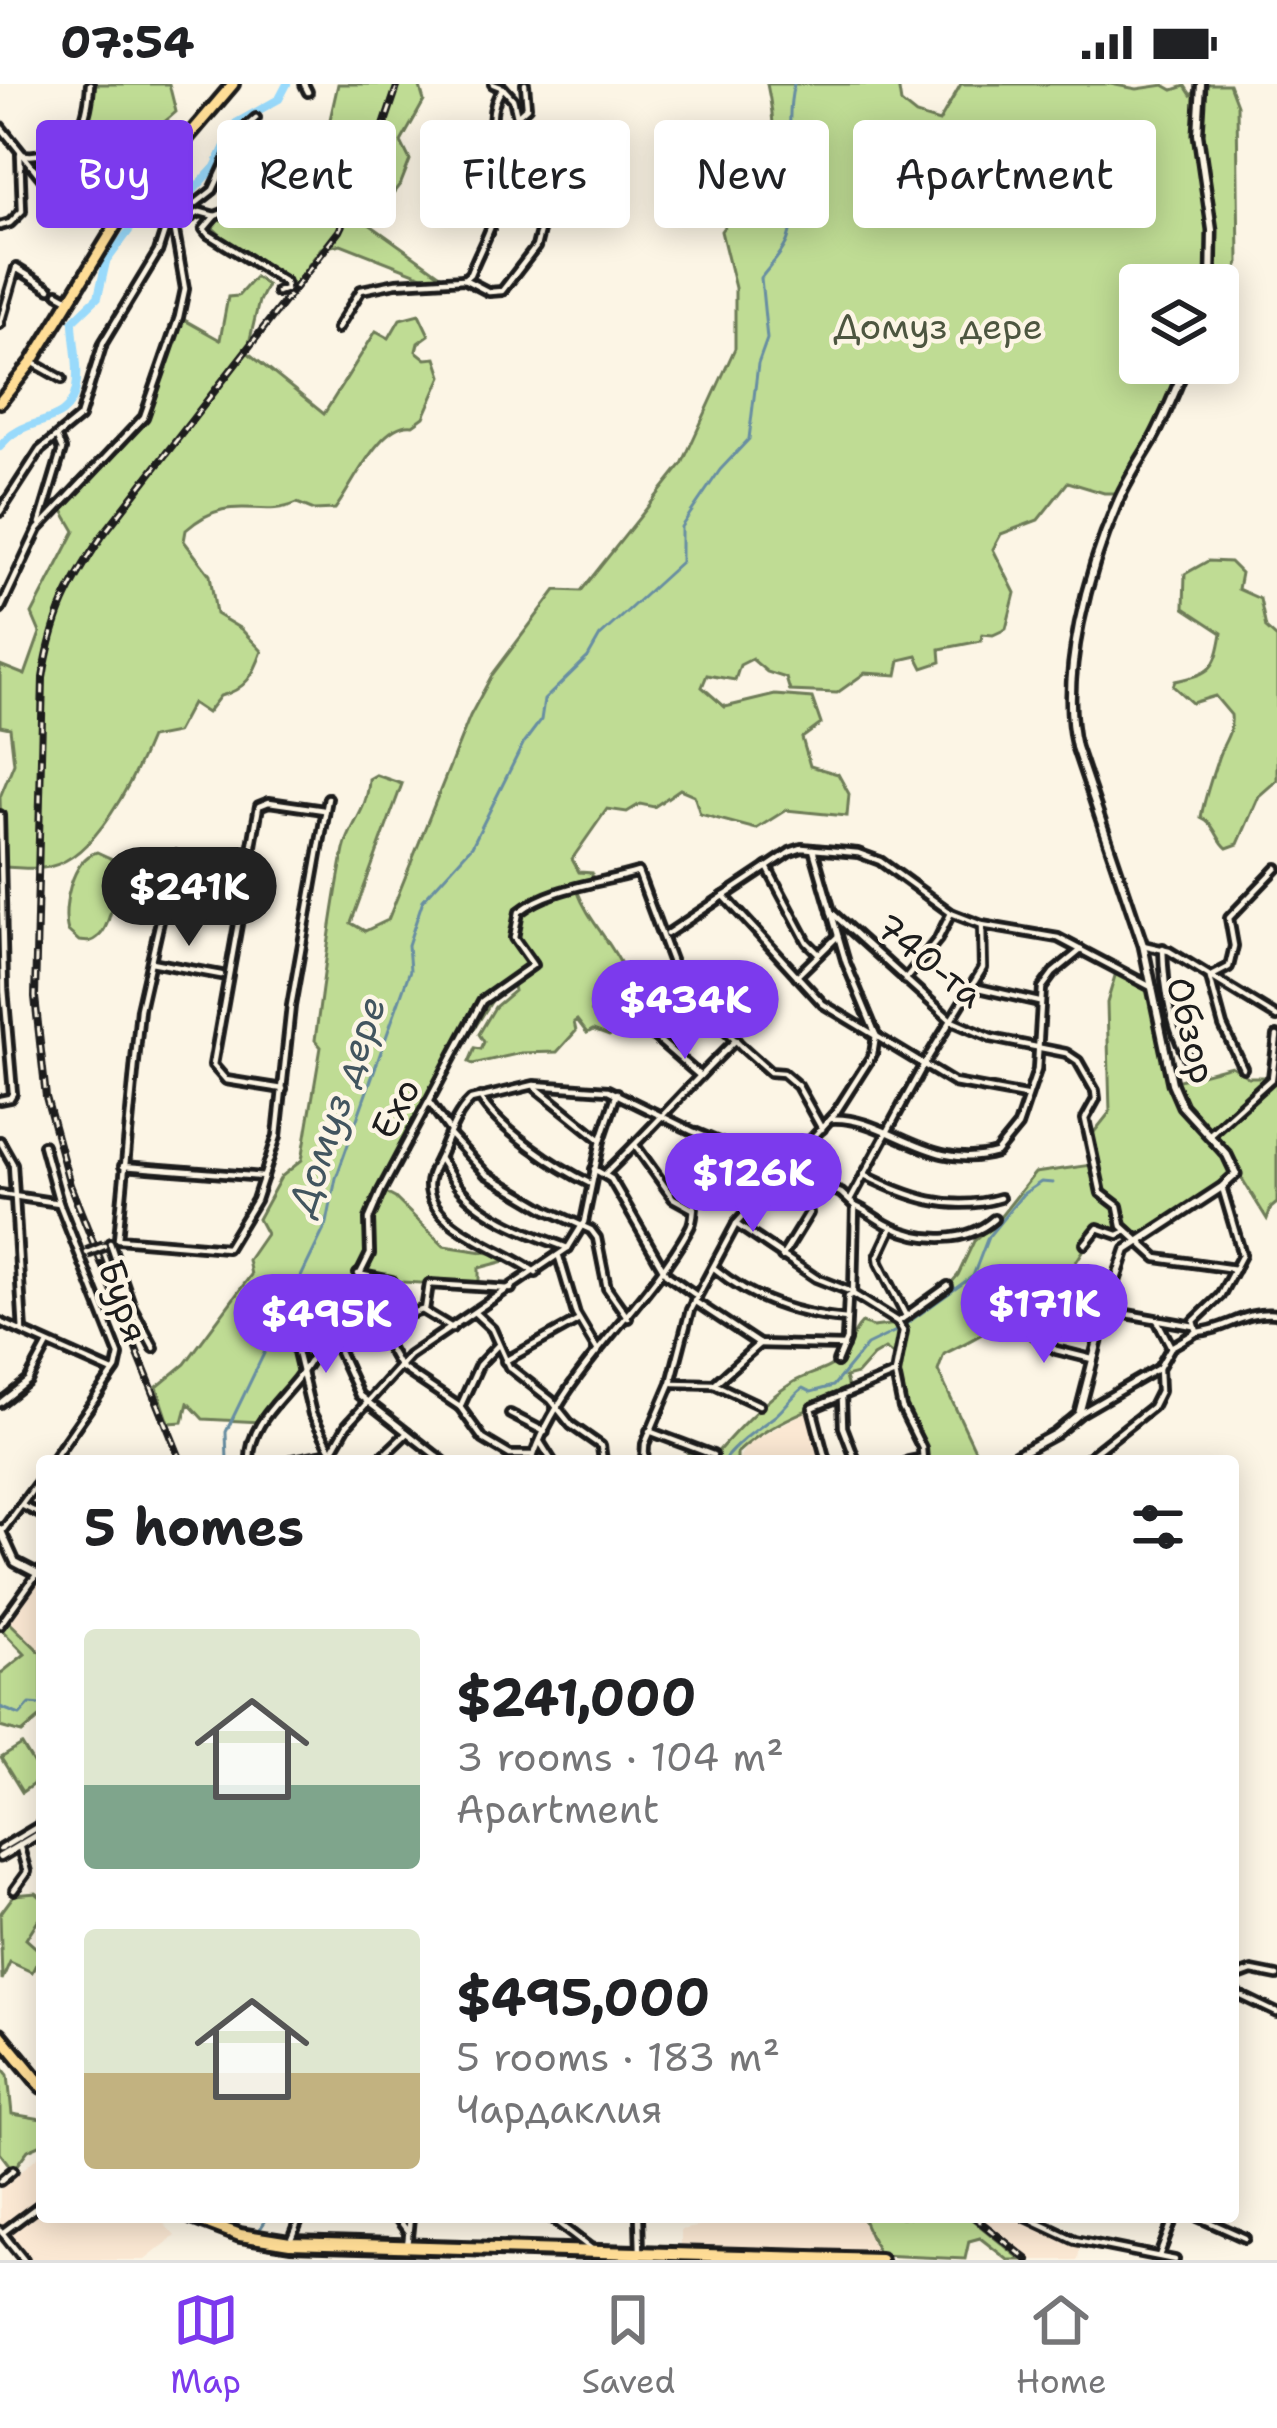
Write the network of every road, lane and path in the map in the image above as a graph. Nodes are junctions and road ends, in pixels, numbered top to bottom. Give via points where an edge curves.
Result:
1 (90, 84) edge
2 (233, 84) edge
3 (304, 84) edge
4 (493, 84) edge
5 (525, 84) edge
6 (1201, 84) edge
7 (503, 88) junction
8 (308, 92) dead end
9 (518, 115) junction
10 (256, 118) dead end
11 (492, 120) edge
12 (0, 126) edge
13 (193, 130) edge
14 (20, 154) junction
15 (36, 173) edge
16 (193, 203) edge
17 (193, 216) edge
18 (215, 216) joint
19 (0, 226) edge
20 (114, 228) edge
21 (170, 228) edge
22 (170, 228) edge
23 (489, 228) edge
24 (1211, 264) edge
25 (464, 279) junction
26 (50, 289) dead end
27 (277, 292) dead end
28 (58, 293) dead end
29 (70, 299) junction
30 (0, 325) edge
31 (338, 329) dead end
32 (32, 362) junction
33 (62, 379) dead end
34 (1178, 384) edge
35 (0, 402) edge
36 (57, 437) junction
37 (0, 512) edge
38 (38, 529) junction
39 (0, 610) edge
40 (328, 798) dead end
41 (326, 811) junction
42 (0, 818) edge
43 (813, 849) junction
44 (175, 855) dead end
45 (767, 867) junction
46 (1277, 868) edge
47 (1, 882) edge
48 (724, 896) junction
49 (831, 912) junction
50 (951, 913) junction
51 (1, 921) edge
52 (982, 925) junction
53 (838, 935) junction
54 (665, 936) junction
55 (1143, 945) junction
56 (1163, 948) junction
57 (1081, 950) junction
58 (819, 954) junction
59 (151, 962) junction
60 (220, 975) dead end
61 (797, 976) junction
62 (1210, 977) junction
63 (904, 980) junction
64 (628, 984) dead end
65 (973, 987) junction
66 (1153, 988) junction
67 (1039, 1002) junction
68 (1277, 1017) edge
69 (952, 1021) junction
70 (876, 1035) junction
71 (1277, 1036) edge
72 (736, 1040) junction
73 (4, 1041) edge
74 (1037, 1047) junction
75 (1182, 1049) junction
76 (1166, 1056) junction
77 (922, 1066) junction
78 (1194, 1068) dead end
79 (1243, 1068) dead end
80 (700, 1076) junction
81 (534, 1085) junction
82 (283, 1089) junction
83 (617, 1093) junction
84 (480, 1097) junction
85 (1028, 1097) junction
86 (0, 1100) edge
87 (428, 1101) junction
88 (665, 1117) junction
89 (830, 1119) junction
90 (822, 1129) junction
91 (450, 1132) junction
92 (884, 1134) junction
93 (1209, 1135) junction
94 (601, 1140) junction
95 (712, 1140) junction
96 (0, 1141) edge
97 (43, 1145) dead end
98 (635, 1145) junction
99 (439, 1158) junction
100 (123, 1166) junction
101 (783, 1168) junction
102 (594, 1169) junction
103 (606, 1173) junction
104 (864, 1174) junction
105 (264, 1177) junction
106 (591, 1184) junction
107 (1222, 1187) junction
108 (0, 1194) edge
109 (14, 1195) junction
110 (1000, 1198) dead end
111 (58, 1203) junction
112 (853, 1203) junction
113 (693, 1209) junction
114 (808, 1213) dead end
115 (994, 1219) dead end
116 (736, 1224) junction
117 (583, 1226) junction
118 (892, 1227) junction
119 (1127, 1231) junction
120 (1138, 1238) junction
121 (118, 1239) junction
122 (1085, 1244) dead end
123 (107, 1245) junction
124 (568, 1248) junction
125 (84, 1255) junction
126 (559, 1257) junction
127 (782, 1257) junction
128 (714, 1268) junction
129 (1235, 1269) junction
130 (663, 1270) junction
131 (536, 1273) junction
132 (358, 1274) junction
133 (392, 1281) dead end
134 (948, 1286) dead end
135 (511, 1289) junction
136 (255, 1291) dead end
137 (853, 1293) junction
138 (696, 1299) junction
139 (1054, 1301) dead end
140 (425, 1310) junction
141 (1106, 1310) junction
142 (475, 1313) junction
143 (1277, 1314) edge
144 (906, 1316) junction
145 (628, 1318) junction
146 (847, 1319) junction
147 (578, 1320) junction
148 (1157, 1320) junction
149 (0, 1322) edge
150 (898, 1322) junction
151 (1017, 1323) dead end
152 (377, 1327) junction
153 (452, 1328) junction
154 (1195, 1329) junction
155 (23, 1332) junction
156 (333, 1335) junction
157 (48, 1344) junction
158 (759, 1344) junction
159 (497, 1346) junction
160 (844, 1346) junction
161 (1171, 1347) junction
162 (154, 1348) dead end
163 (599, 1353) junction
164 (1093, 1359) junction
165 (504, 1361) junction
166 (837, 1362) dead end
167 (399, 1366) junction
168 (1160, 1369) junction
169 (113, 1372) junction
170 (895, 1374) junction
171 (301, 1375) junction
172 (671, 1383) junction
173 (714, 1384) junction
174 (842, 1396) junction
175 (366, 1402) junction
176 (0, 1403) edge
177 (759, 1405) dead end
178 (460, 1407) junction
179 (557, 1407) junction
180 (510, 1414) dead end
181 (1079, 1414) junction
182 (649, 1431) junction
183 (544, 1432) junction
184 (406, 1433) junction
185 (540, 1442) junction
186 (331, 1453) junction
187 (56, 1455) edge
188 (251, 1455) edge
189 (320, 1455) edge
190 (384, 1455) edge
191 (435, 1455) edge
192 (511, 1455) edge
193 (534, 1455) edge
194 (548, 1455) edge
195 (602, 1455) edge
196 (645, 1455) edge
197 (713, 1455) dead end
198 (824, 1455) edge
199 (854, 1455) edge
200 (923, 1455) edge
201 (1016, 1455) edge
202 (1092, 1455) edge
203 (36, 1486) edge
204 (23, 1506) junction
205 (36, 1512) edge
206 (1, 1532) edge
207 (36, 1574) edge
208 (36, 1580) edge
209 (0, 1625) edge
210 (36, 1832) edge
211 (36, 1833) edge
212 (19, 1846) junction
213 (0, 1853) edge
214 (14, 1890) dead end
215 (1239, 1976) edge
216 (1277, 1976) edge
217 (1239, 1995) edge
218 (1277, 2013) edge
219 (0, 2035) edge
220 (36, 2079) edge
221 (13, 2170) dead end
222 (0, 2181) edge
223 (36, 2207) edge
224 (217, 2223) edge
225 (298, 2223) edge
226 (402, 2223) edge
227 (409, 2223) edge
228 (562, 2223) edge
229 (639, 2223) edge
230 (1039, 2223) edge
231 (1172, 2223) edge
232 (1211, 2223) edge
233 (1, 2232) edge
234 (408, 2232) junction
235 (1245, 2238) dead end
236 (290, 2243) junction
237 (407, 2247) junction
238 (596, 2252) junction
239 (640, 2253) junction
240 (1158, 2257) edge
241 (727, 2258) edge
242 (743, 2258) edge
243 (24, 2260) edge
244 (880, 2260) edge
245 (1175, 2260) edge

1 - 14 street via 81,130 44,153
2 - 13 main road
3 - 8 street
4 - 7 street
5 - 9 street via 527,107
6 - 24 street
7 - 9 street
7 - 11 street
9 - 25 street via 542,224 536,247 497,293
10 - 16 street via 240,132 213,190
12 - 14 street
14 - 15 street
14 - 19 street via 22,211
17 - 18 street
18 - 27 street via 208,234 285,282
20 - 29 main road
21 - 36 street via 103,344 80,417
22 - 38 street via 184,289 144,417
23 - 25 street
25 - 31 street via 361,290
26 - 30 street via 16,268
28 - 29 street
29 - 32 main road
32 - 33 street
32 - 35 main road
34 - 55 street, Обзор via 1117,503 1079,630 1071,720
36 - 37 street via 40,449
36 - 38 street via 62,450
38 - 39 street
40 - 41 street
41 - 82 street
41 - 82 street via 259,806 213,1065 226,1080
42 - 47 street
43 - 45 street
43 - 49 street
43 - 50 street via 880,861
44 - 59 street
45 - 48 street
45 - 58 street
46 - 62 street via 1229,918 1228,967
47 - 51 street
48 - 54 street
48 - 61 street
49 - 53 street
49 - 63 street, 740-та
50 - 52 street
50 - 63 street
51 - 73 street
52 - 57 street via 1058,938
52 - 65 street via 985,964
53 - 58 street
53 - 70 street
54 - 72 street via 672,963
54 - 87 street, Ехо via 638,872 562,889 518,912 514,938 533,965 482,1001
55 - 56 street
55 - 66 street, Обзор
56 - 62 street
56 - 75 street
57 - 66 street
57 - 67 street via 1047,979
58 - 61 street
59 - 60 street
59 - 100 street
61 - 70 street via 823,1004
62 - 68 street
62 - 79 street
63 - 69 street, 740-та
64 - 80 street via 646,1029
65 - 67 street
65 - 69 street
66 - 76 street, Обзор
67 - 74 street
69 - 74 street, 740-та
69 - 77 street
70 - 77 street
70 - 89 street via 864,1071
71 - 93 street via 1272,1078
72 - 80 street
72 - 90 street via 798,1086
73 - 86 street via 13,1093
74 - 85 street
74 - 119 street, 740-та via 1066,1053 1088,1072 1096,1099 1085,1124 1101,1193 1118,1206
75 - 76 street
75 - 78 street
76 - 93 street, Обзор via 1182,1106
77 - 85 street via 954,1083
77 - 92 street
80 - 88 street
81 - 83 street
81 - 84 street
81 - 94 street
82 - 105 street
83 - 88 street
83 - 94 street
84 - 91 street via 466,1104
84 - 106 street via 490,1114
85 - 92 street via 1011,1139 989,1156 933,1153
87 - 91 street
87 - 132 street, Ехо via 369,1219 370,1254
88 - 95 street
88 - 98 street
89 - 90 street
89 - 92 street
90 - 101 street
91 - 99 street
91 - 117 street via 479,1168
92 - 104 street
93 - 107 street, Обзор via 1235,1167
94 - 102 street
95 - 101 street
95 - 113 street
96 - 109 street via 13,1164
97 - 111 street, Буря
98 - 103 street
98 - 113 street via 674,1198
99 - 124 street via 475,1202
99 - 131 street via 429,1188 442,1211 470,1237
100 - 105 street
100 - 121 street
101 - 112 street
101 - 116 street
102 - 103 street
102 - 106 street
103 - 130 street
104 - 110 street via 902,1194 953,1205
104 - 112 street
105 - 121 street via 227,1248
106 - 117 street
107 - 120 street
107 - 129 street via 1243,1250
108 - 109 street
109 - 111 street
109 - 155 street
111 - 125 street, Буря
112 - 118 street
112 - 137 street
113 - 130 street via 693,1223
114 - 127 street
115 - 118 street via 956,1238
116 - 127 street
116 - 128 street
117 - 124 street
117 - 145 street via 597,1238 607,1288
118 - 144 street via 878,1257
119 - 120 street, 740-та
119 - 122 street via 1097,1228
120 - 129 street, 740-та via 1161,1260
120 - 141 street via 1122,1258
121 - 123 street
123 - 125 street, bridge
123 - 162 street
124 - 126 street
125 - 169 street, Буря via 118,1350
126 - 131 street
126 - 147 street
127 - 137 street
128 - 138 street
128 - 146 street via 748,1293
129 - 154 street
130 - 138 street
130 - 145 street
131 - 135 street
132 - 133 street
132 - 156 street, Ехо
134 - 144 street
135 - 140 street via 429,1284
135 - 142 street
136 - 171 street via 295,1343
137 - 146 street
137 - 150 street
138 - 158 street
138 - 172 street
139 - 141 street
140 - 152 street
140 - 153 street
141 - 148 street
141 - 164 street
142 - 153 street
142 - 159 street
143 - 154 street
144 - 150 street
145 - 163 street
146 - 160 street
147 - 163 street
147 - 165 street
148 - 154 street
148 - 161 street
149 - 155 street
150 - 170 street
151 - 164 street via 1056,1350
152 - 156 street
152 - 167 street
153 - 167 street
154 - 161 street
155 - 157 street
156 - 171 street, Ехо
156 - 175 street
157 - 169 street
157 - 176 street via 28,1381
158 - 160 street
158 - 173 street
159 - 165 street
159 - 178 street
160 - 166 street
161 - 168 street
163 - 179 street
164 - 181 street
165 - 179 street
167 - 175 street
167 - 178 street
168 - 181 street
168 - 202 street via 1152,1407
169 - 187 street, Буря
170 - 174 street
170 - 200 street
171 - 186 street
171 - 188 street, Ехо via 256,1431
172 - 173 street
172 - 182 street
173 - 177 street
174 - 198 street via 812,1408
174 - 199 street
175 - 184 street
175 - 186 street
178 - 192 street via 487,1442
179 - 183 street
179 - 195 street
180 - 183 street
181 - 201 street
182 - 196 street
182 - 197 street
183 - 185 street
184 - 190 street
184 - 191 street
185 - 193 street
185 - 194 street
186 - 189 street
203 - 204 street
204 - 205 street
204 - 206 street
206 - 207 street via 15,1562
208 - 209 street
210 - 213 street
211 - 212 street
212 - 213 street
212 - 214 street via 27,1872
215 - 216 street
217 - 218 street
219 - 220 highway
221 - 222 street
223 - 233 street
224 - 236 highway
225 - 236 street
226 - 234 street
227 - 234 street
228 - 238 street
229 - 239 street
230 - 240 street via 1075,2240
231 - 240 street
232 - 235 street
233 - 243 street
234 - 237 street
236 - 237 highway
237 - 238 highway
238 - 239 highway
239 - 241 highway
240 - 245 street
241 - 242 highway
242 - 244 highway

